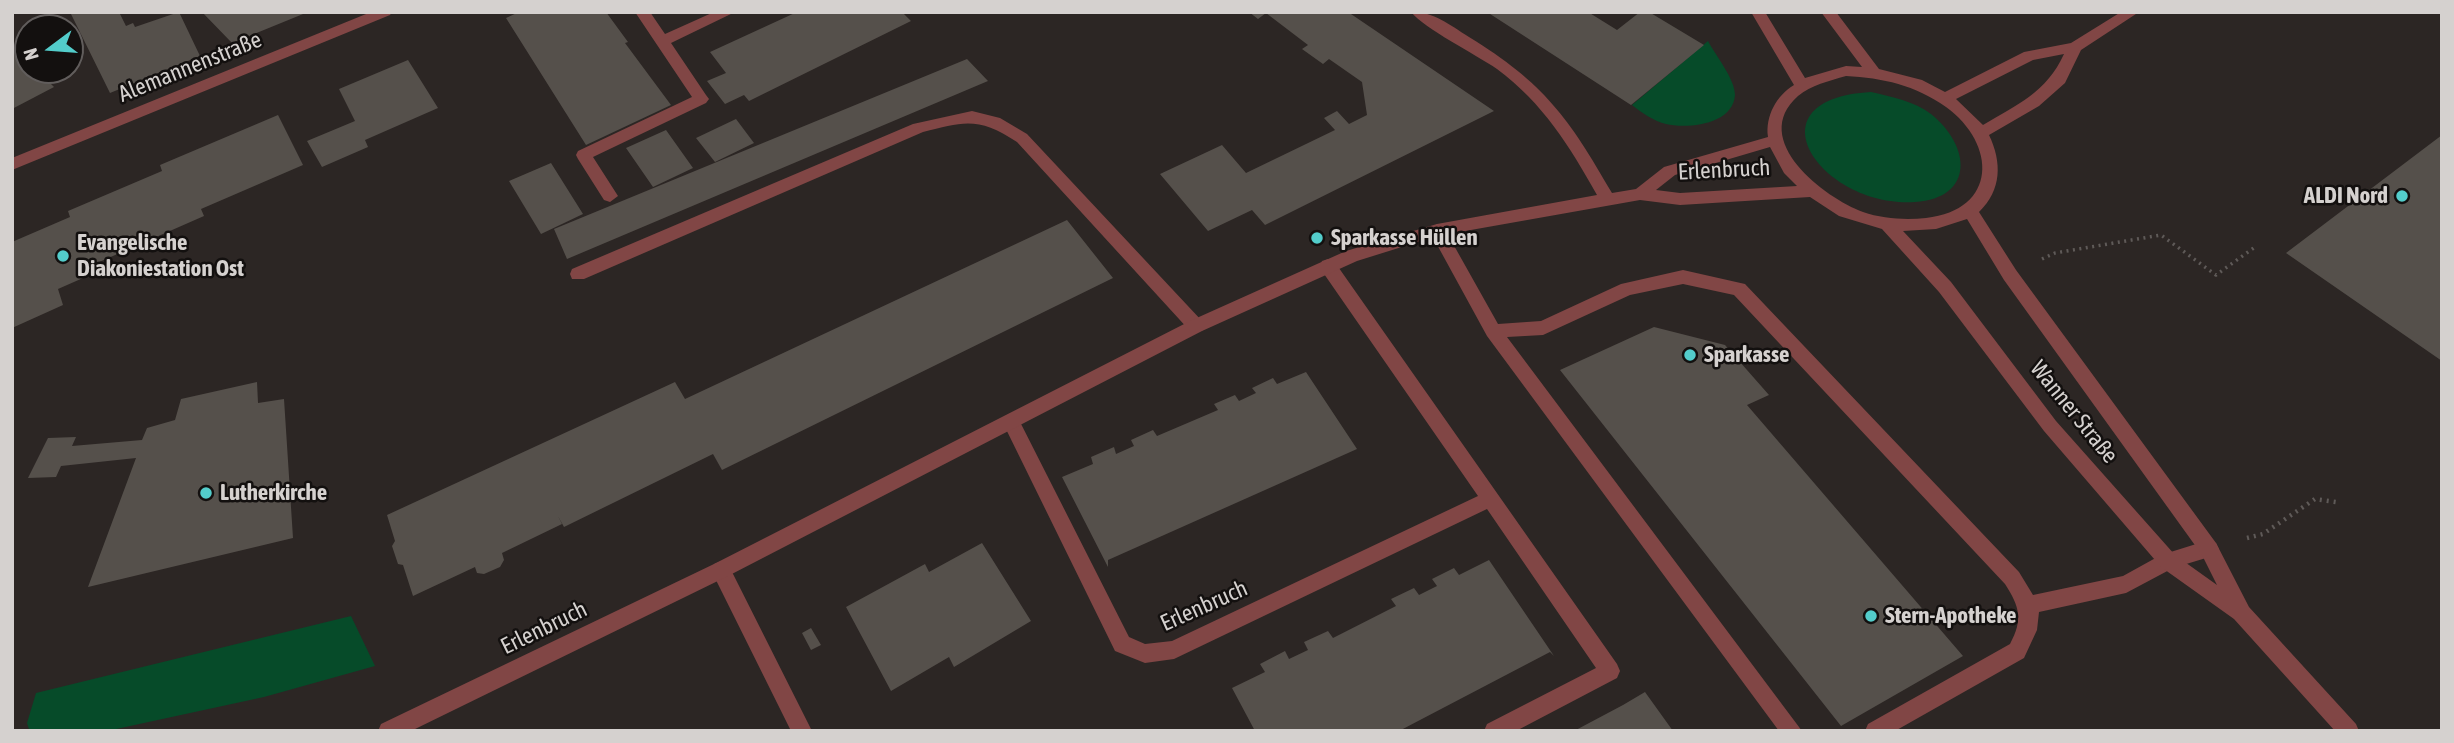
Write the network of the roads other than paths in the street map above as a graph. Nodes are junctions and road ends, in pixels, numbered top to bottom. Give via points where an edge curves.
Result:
1 (385, 12) edge
2 (642, 12) edge
3 (729, 12) edge
4 (1418, 12) edge
5 (1758, 12) edge
6 (1828, 12) edge
7 (2132, 12) edge
8 (662, 41) junction
9 (2075, 47) junction
10 (1874, 72) junction
11 (1801, 85) junction
12 (1946, 100) junction
13 (1981, 134) junction
14 (1776, 140) junction
15 (12, 163) edge
16 (1811, 191) junction
17 (1640, 194) junction
18 (610, 197) dead end
19 (1608, 200) junction
20 (1970, 211) junction
21 (1887, 224) junction
22 (1437, 230) junction
23 (1328, 266) junction
24 (578, 274) dead end
25 (1196, 326) junction
26 (1493, 331) junction
27 (1011, 421) junction
28 (1490, 499) junction
29 (2209, 549) junction
30 (2168, 561) junction
31 (721, 570) junction
32 (2031, 606) junction
33 (2241, 613) junction
34 (388, 731) edge
35 (802, 731) edge
36 (1494, 731) edge
37 (1792, 731) edge
38 (1875, 731) edge
39 (2349, 731) edge

1 - 15 street, Alemannenstraße
2 - 8 street
3 - 8 street
4 - 19 street via 1499,64 1545,103 1576,144
5 - 11 street
6 - 10 street
7 - 9 street
8 - 18 street via 701,99 584,155
9 - 12 street via 2029,56
9 - 13 street via 2060,79 2043,95
10 - 11 street via 1821,75
10 - 12 street via 1924,87
11 - 14 street via 1784,99 1775,118
12 - 13 street
13 - 20 street via 1992,176 1985,195
14 - 16 street via 1794,175
14 - 17 street, Erlenbruch via 1670,171
16 - 17 street, Erlenbruch via 1680,199
16 - 21 street via 1859,217
17 - 19 street, Erlenbruch
19 - 22 street, Erlenbruch
20 - 21 street via 1918,226
20 - 29 street, Wanner Straße via 2010,275
21 - 30 street, Wanner Straße via 1944,287 2050,426
22 - 23 street, Erlenbruch
22 - 26 street
23 - 25 street, Erlenbruch
23 - 28 street
24 - 25 street via 918,128 981,115 1001,122 1022,138
25 - 27 street, Erlenbruch
26 - 32 street via 1543,328 1627,289 1684,277 1739,289 2012,578
26 - 37 street
27 - 28 street, Erlenbruch via 1122,644 1145,654 1174,650
27 - 31 street, Erlenbruch
28 - 36 street via 1610,671
29 - 30 street
29 - 33 street, Wanner Straße
30 - 32 street via 2126,584
30 - 33 street, Wanner Straße
31 - 34 street, Erlenbruch
31 - 35 street
32 - 38 street via 2030,630 2017,651
33 - 39 street, Wanner Straße

